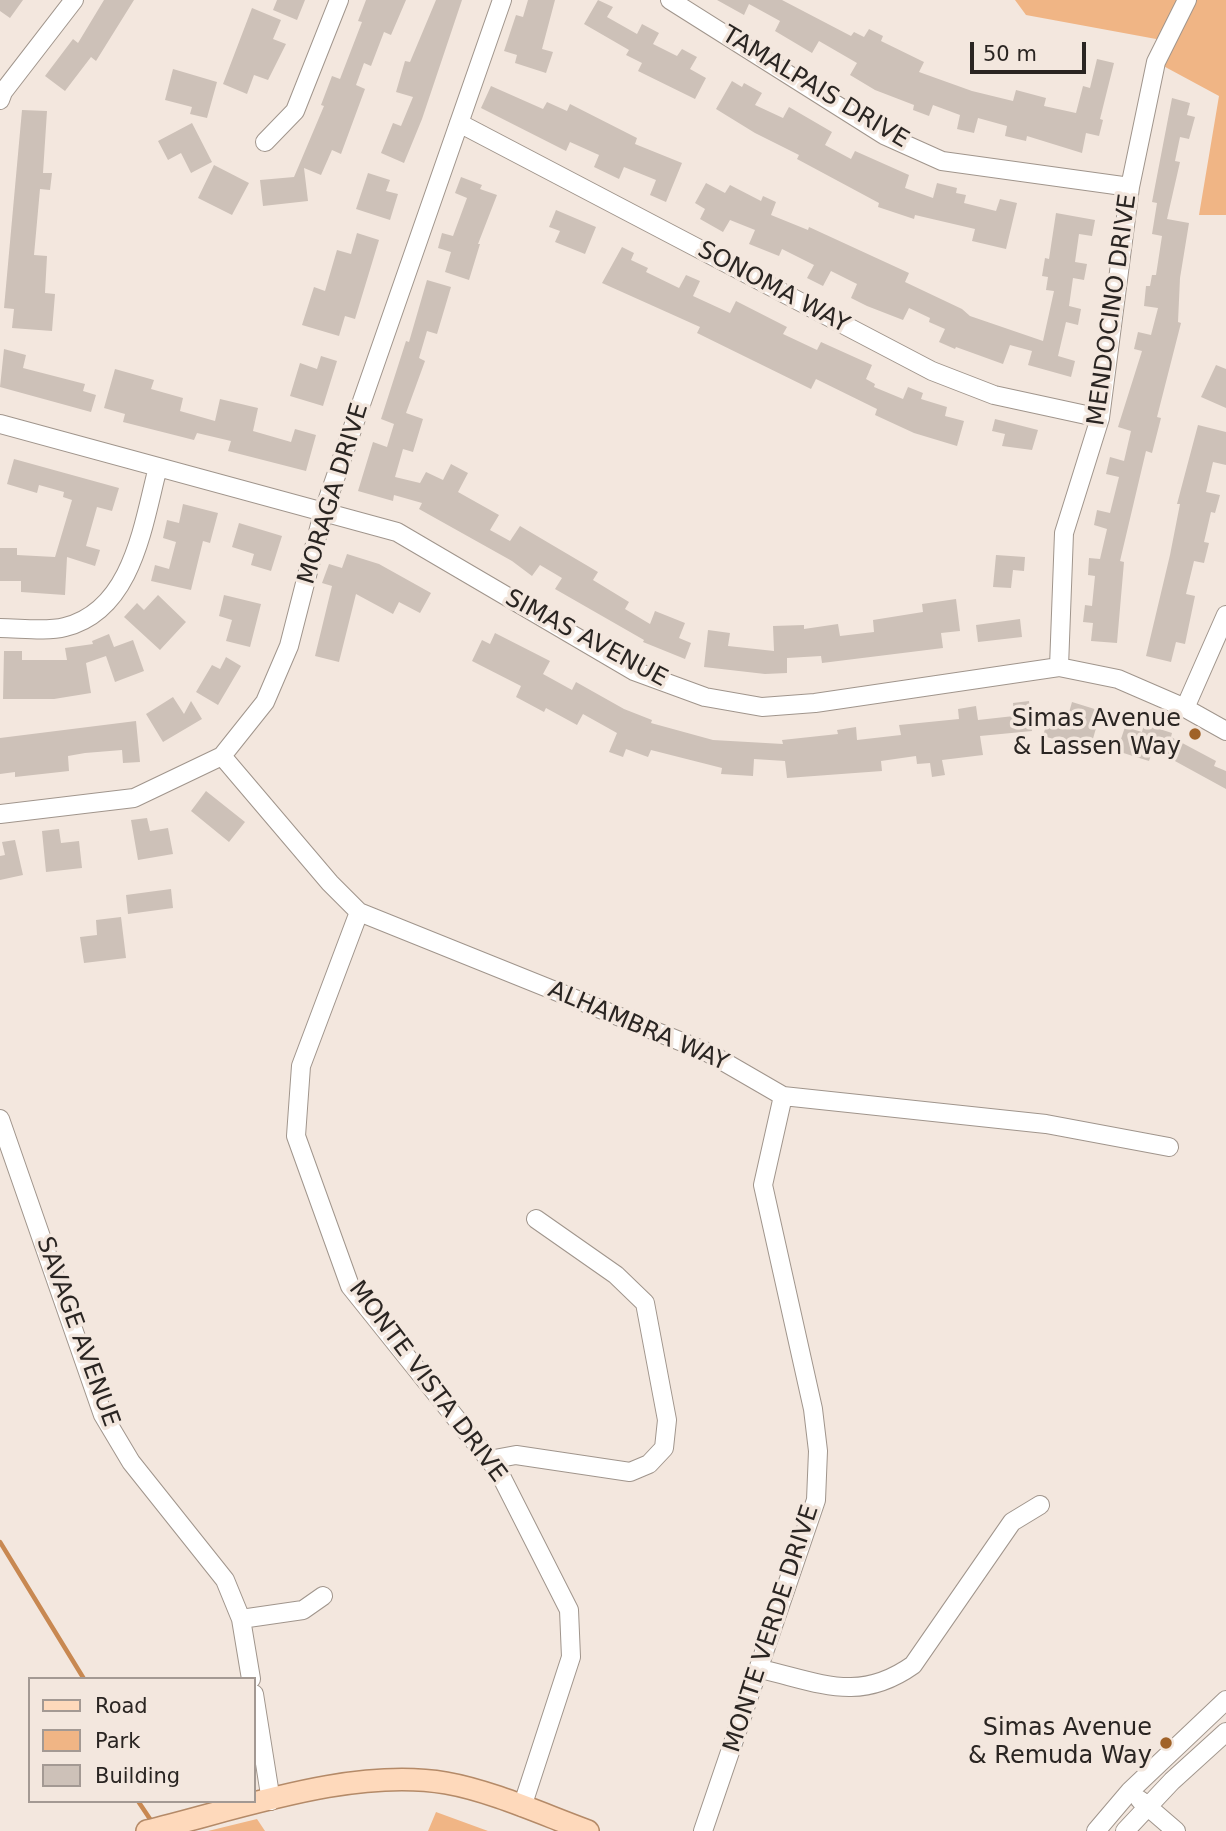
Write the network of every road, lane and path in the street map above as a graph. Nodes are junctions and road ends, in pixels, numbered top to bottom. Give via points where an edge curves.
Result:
1 (74, 0) edge
2 (339, 0) edge
3 (502, 0) edge
4 (670, 0) edge
5 (1187, 0) edge
6 (0, 100) edge
7 (459, 123) junction
8 (265, 142) dead end
9 (1130, 187) junction
10 (1100, 418) junction
11 (0, 424) edge
12 (158, 467) junction
13 (323, 513) junction
14 (1226, 615) edge
15 (0, 628) edge
16 (1059, 667) junction
17 (1185, 708) junction
18 (1226, 731) edge
19 (222, 756) junction
20 (0, 814) edge
21 (359, 912) junction
22 (783, 1096) junction
23 (0, 1119) edge
24 (1169, 1147) dead end
25 (536, 1219) dead end
26 (489, 1460) junction
27 (1040, 1505) dead end
28 (323, 1596) dead end
29 (242, 1619) junction
30 (760, 1669) junction
31 (251, 1677) edge
32 (1226, 1700) edge
33 (256, 1707) edge
34 (1226, 1732) edge
35 (1130, 1791) junction
36 (271, 1801) junction
37 (523, 1807) junction
38 (1147, 1807) junction
39 (148, 1831) edge
40 (588, 1831) edge
41 (703, 1831) edge
42 (1096, 1831) edge
43 (1125, 1831) edge
44 (1176, 1831) edge

1 - 6 street
2 - 8 street via 295,111
3 - 7 street, MORAGA DRIVE
4 - 9 street, TAMALPAIS DRIVE via 884,135 942,161
5 - 9 street, MENDOCINO DRIVE via 1156,62
7 - 10 street, SONOMA WAY via 932,371 994,395
7 - 13 street, MORAGA DRIVE
9 - 10 street, MENDOCINO DRIVE
10 - 16 street, MENDOCINO DRIVE via 1064,533
11 - 12 street, SIMAS AVENUE
12 - 13 street, SIMAS AVENUE
12 - 15 street via 139,538 118,591 91,618 63,628
13 - 16 street, SIMAS AVENUE via 397,532 634,671 705,697 762,707 815,703
13 - 19 street, MORAGA DRIVE via 289,646 265,702
14 - 17 street
16 - 17 street, SIMAS AVENUE via 1118,679
17 - 18 street, SIMAS AVENUE
19 - 20 street, MORAGA DRIVE via 134,798
19 - 21 street, ALHAMBRA WAY
21 - 22 street, ALHAMBRA WAY via 707,1052
21 - 26 street, MONTE VISTA DRIVE via 301,1066 296,1136 351,1286
22 - 24 street, ALHAMBRA WAY via 1046,1124
22 - 30 street, MONTE VERDE DRIVE via 763,1185 813,1409 818,1451 816,1500
23 - 29 street, SAVAGE AVENUE via 103,1416 131,1462 225,1580
25 - 26 street via 616,1275 645,1303 667,1420 664,1448 649,1464 629,1472 516,1455
26 - 37 street, MONTE VISTA DRIVE via 569,1610 571,1657
27 - 30 street via 1012,1522 913,1665 891,1681 837,1688
28 - 29 street via 303,1610
29 - 31 street, SAVAGE AVENUE
30 - 41 street, MONTE VERDE DRIVE
32 - 35 street
33 - 36 street
34 - 38 street
35 - 38 street
35 - 42 street
36 - 37 main road via 327,1786 390,1780 446,1783
36 - 39 main road
37 - 40 main road
38 - 43 street
38 - 44 street

